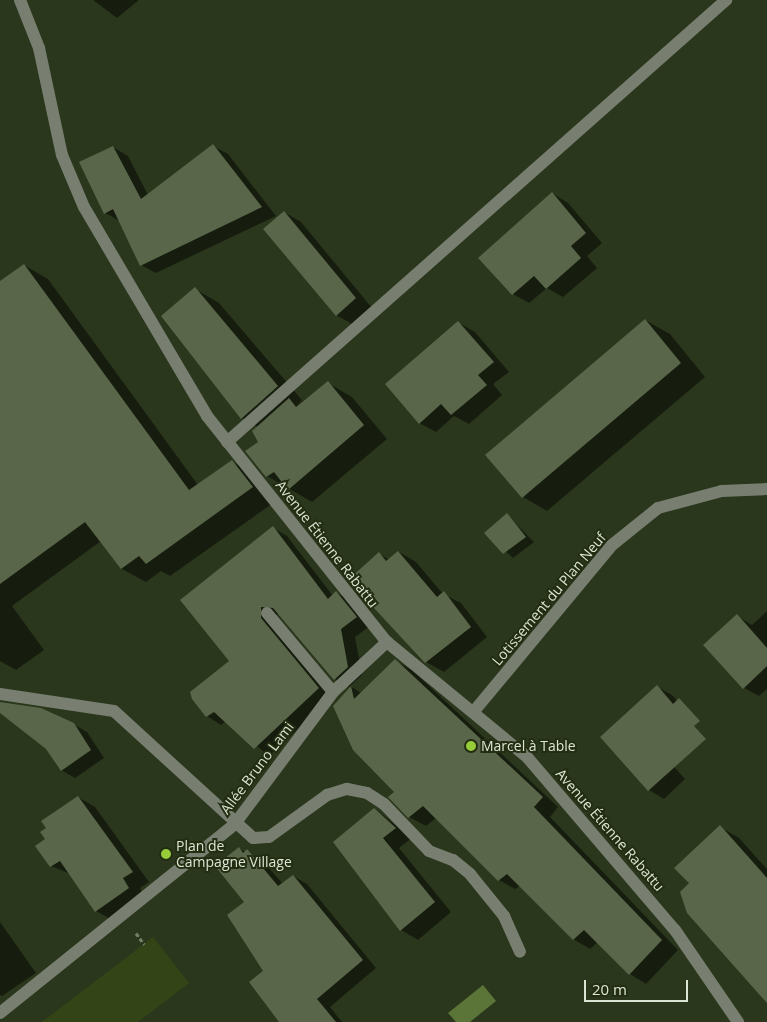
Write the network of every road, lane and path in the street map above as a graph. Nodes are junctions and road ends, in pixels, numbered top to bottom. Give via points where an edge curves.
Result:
1 (20, 0) edge
2 (726, 0) edge
3 (227, 442) junction
4 (767, 489) edge
5 (267, 613) dead end
6 (387, 642) junction
7 (332, 692) junction
8 (0, 694) edge
9 (475, 710) junction
10 (234, 825) junction
11 (520, 952) dead end
12 (0, 1013) edge
13 (738, 1022) edge

1 - 3 street, Avenue Étienne Rabattu via 39,48 62,155 84,207
2 - 3 street
3 - 6 street, Avenue Étienne Rabattu
4 - 9 street, Lotissement du Plan Neuf via 722,491 658,508 612,545
5 - 7 street
6 - 7 street, Allée Bruno Lami
6 - 9 street, Avenue Étienne Rabattu
7 - 10 street, Allée Bruno Lami
8 - 10 street via 114,711
9 - 13 street, Avenue Étienne Rabattu via 528,757 625,869 675,930
10 - 11 street via 253,838 269,838 327,795 347,789 384,804 428,851 453,860 470,874 504,916
10 - 12 street, Allée Bruno Lami

